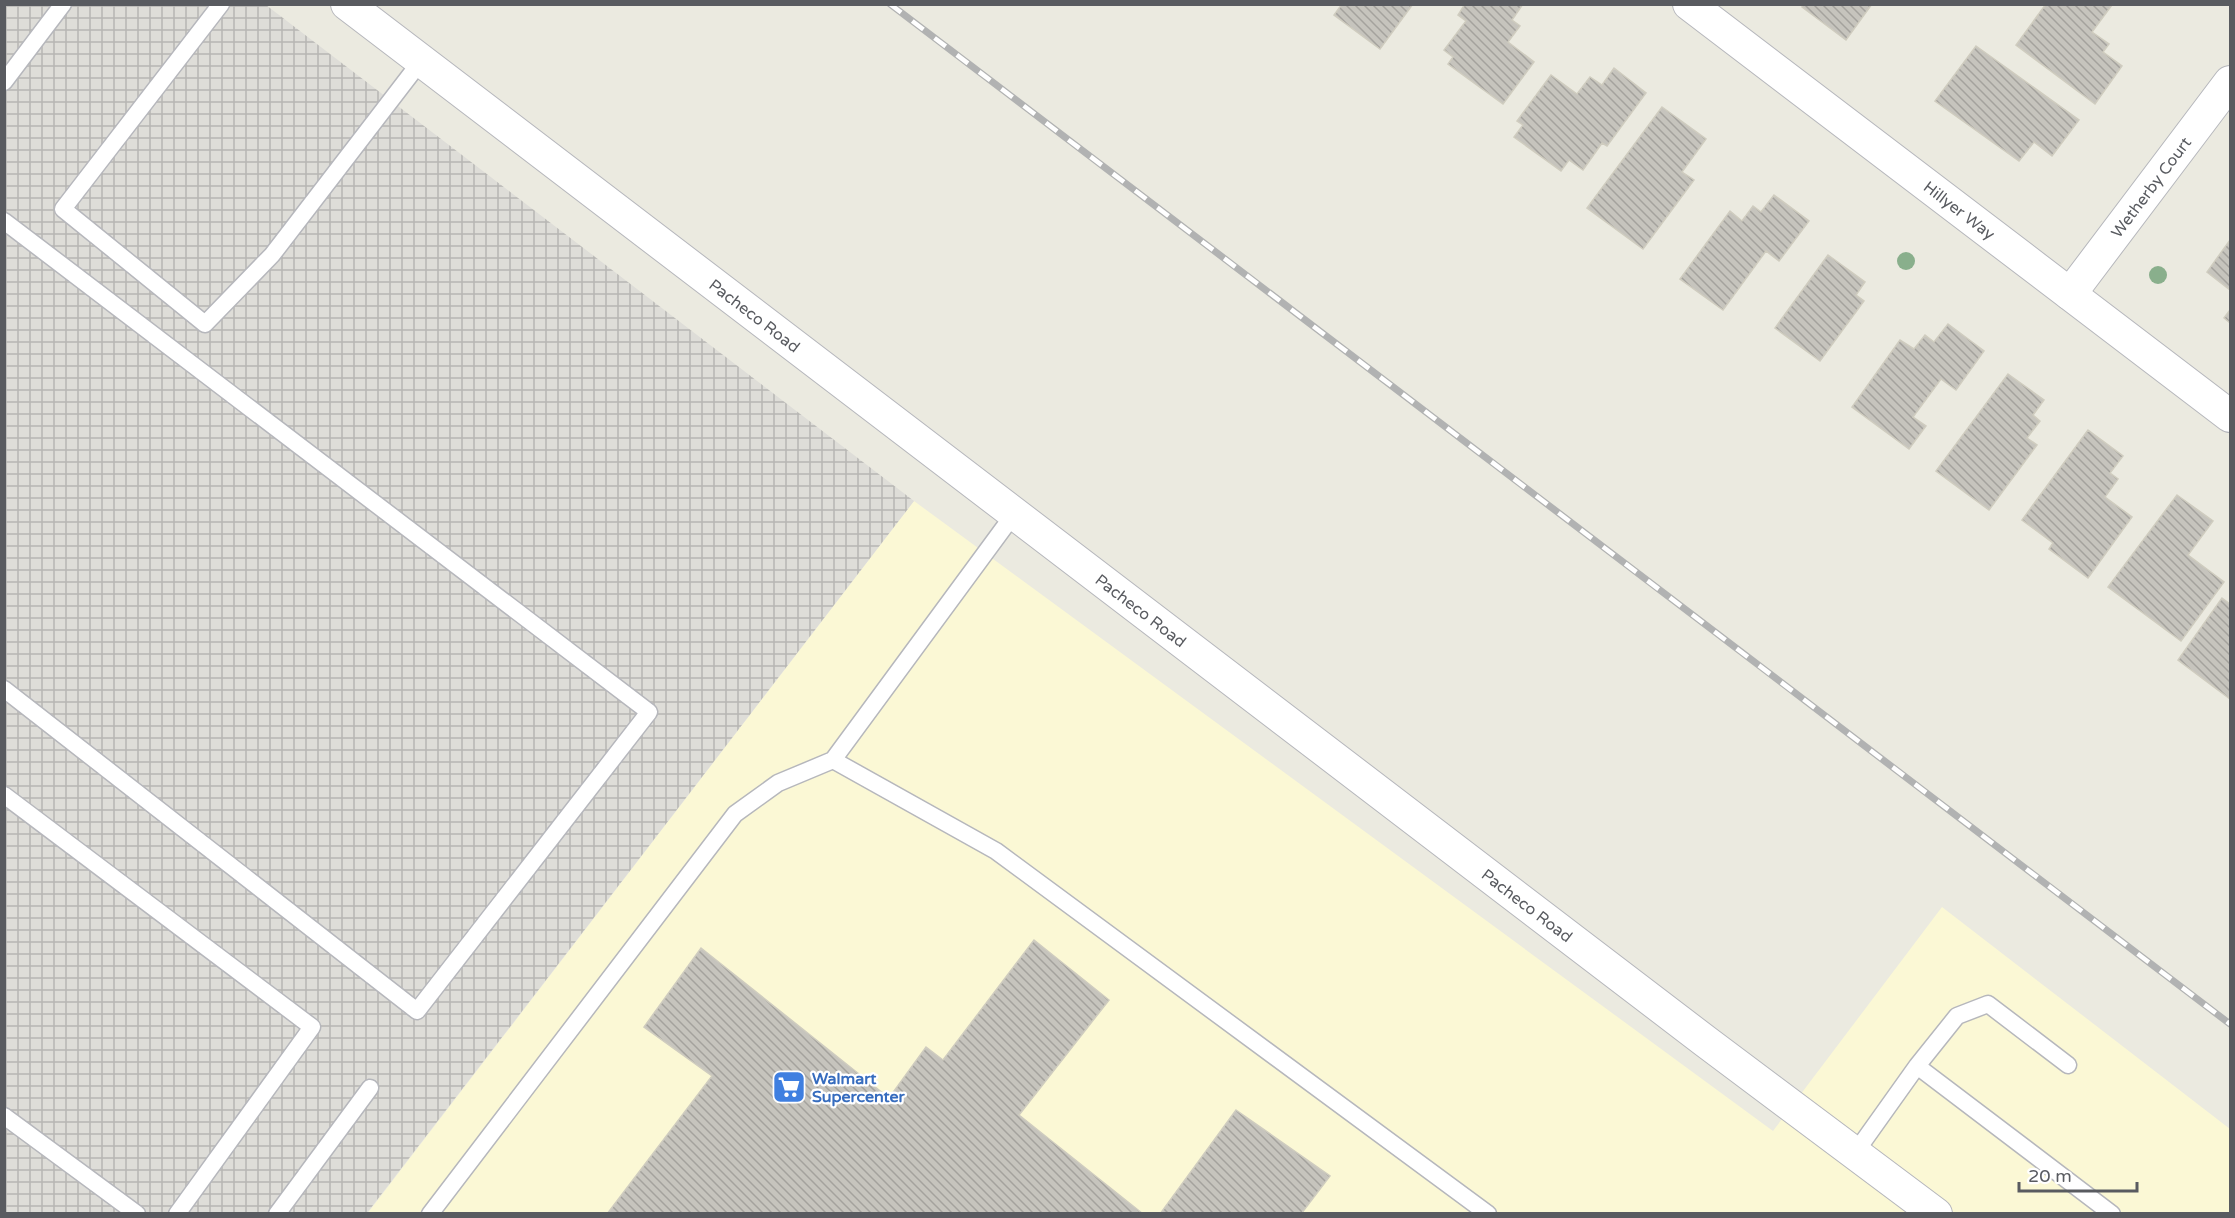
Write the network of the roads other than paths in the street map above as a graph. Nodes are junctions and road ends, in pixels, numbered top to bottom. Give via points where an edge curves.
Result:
1 (63, 4) edge
2 (221, 4) edge
3 (347, 4) edge
4 (1689, 4) edge
5 (421, 61) junction
6 (4, 82) edge
7 (2230, 82) edge
8 (6, 225) edge
9 (2070, 294) junction
10 (2230, 416) edge
11 (1014, 514) junction
12 (4, 689) edge
13 (833, 760) junction
14 (4, 795) edge
15 (2068, 1065) dead end
16 (1917, 1066) junction
17 (370, 1088) dead end
18 (4, 1116) edge
19 (1855, 1153) junction
20 (137, 1214) edge
21 (177, 1214) edge
22 (278, 1214) edge
23 (430, 1214) edge
24 (1488, 1214) edge
25 (1935, 1214) edge
26 (2112, 1214) edge

1 - 6 lane
2 - 5 lane via 63,209 205,324 272,255
3 - 5 street, Pacheco Road
4 - 9 street, Hillyer Way
5 - 11 street, Pacheco Road
7 - 9 street, Wetherby Court
8 - 12 lane via 649,712 417,1011
9 - 10 street, Hillyer Way
11 - 13 lane
11 - 19 street, Pacheco Road
13 - 23 lane via 778,783 735,814
13 - 24 lane via 996,851
14 - 21 lane via 312,1027
15 - 16 lane via 1988,1004 1957,1016
16 - 19 lane
16 - 26 lane
17 - 22 lane
18 - 20 lane
19 - 25 street, Pacheco Road

